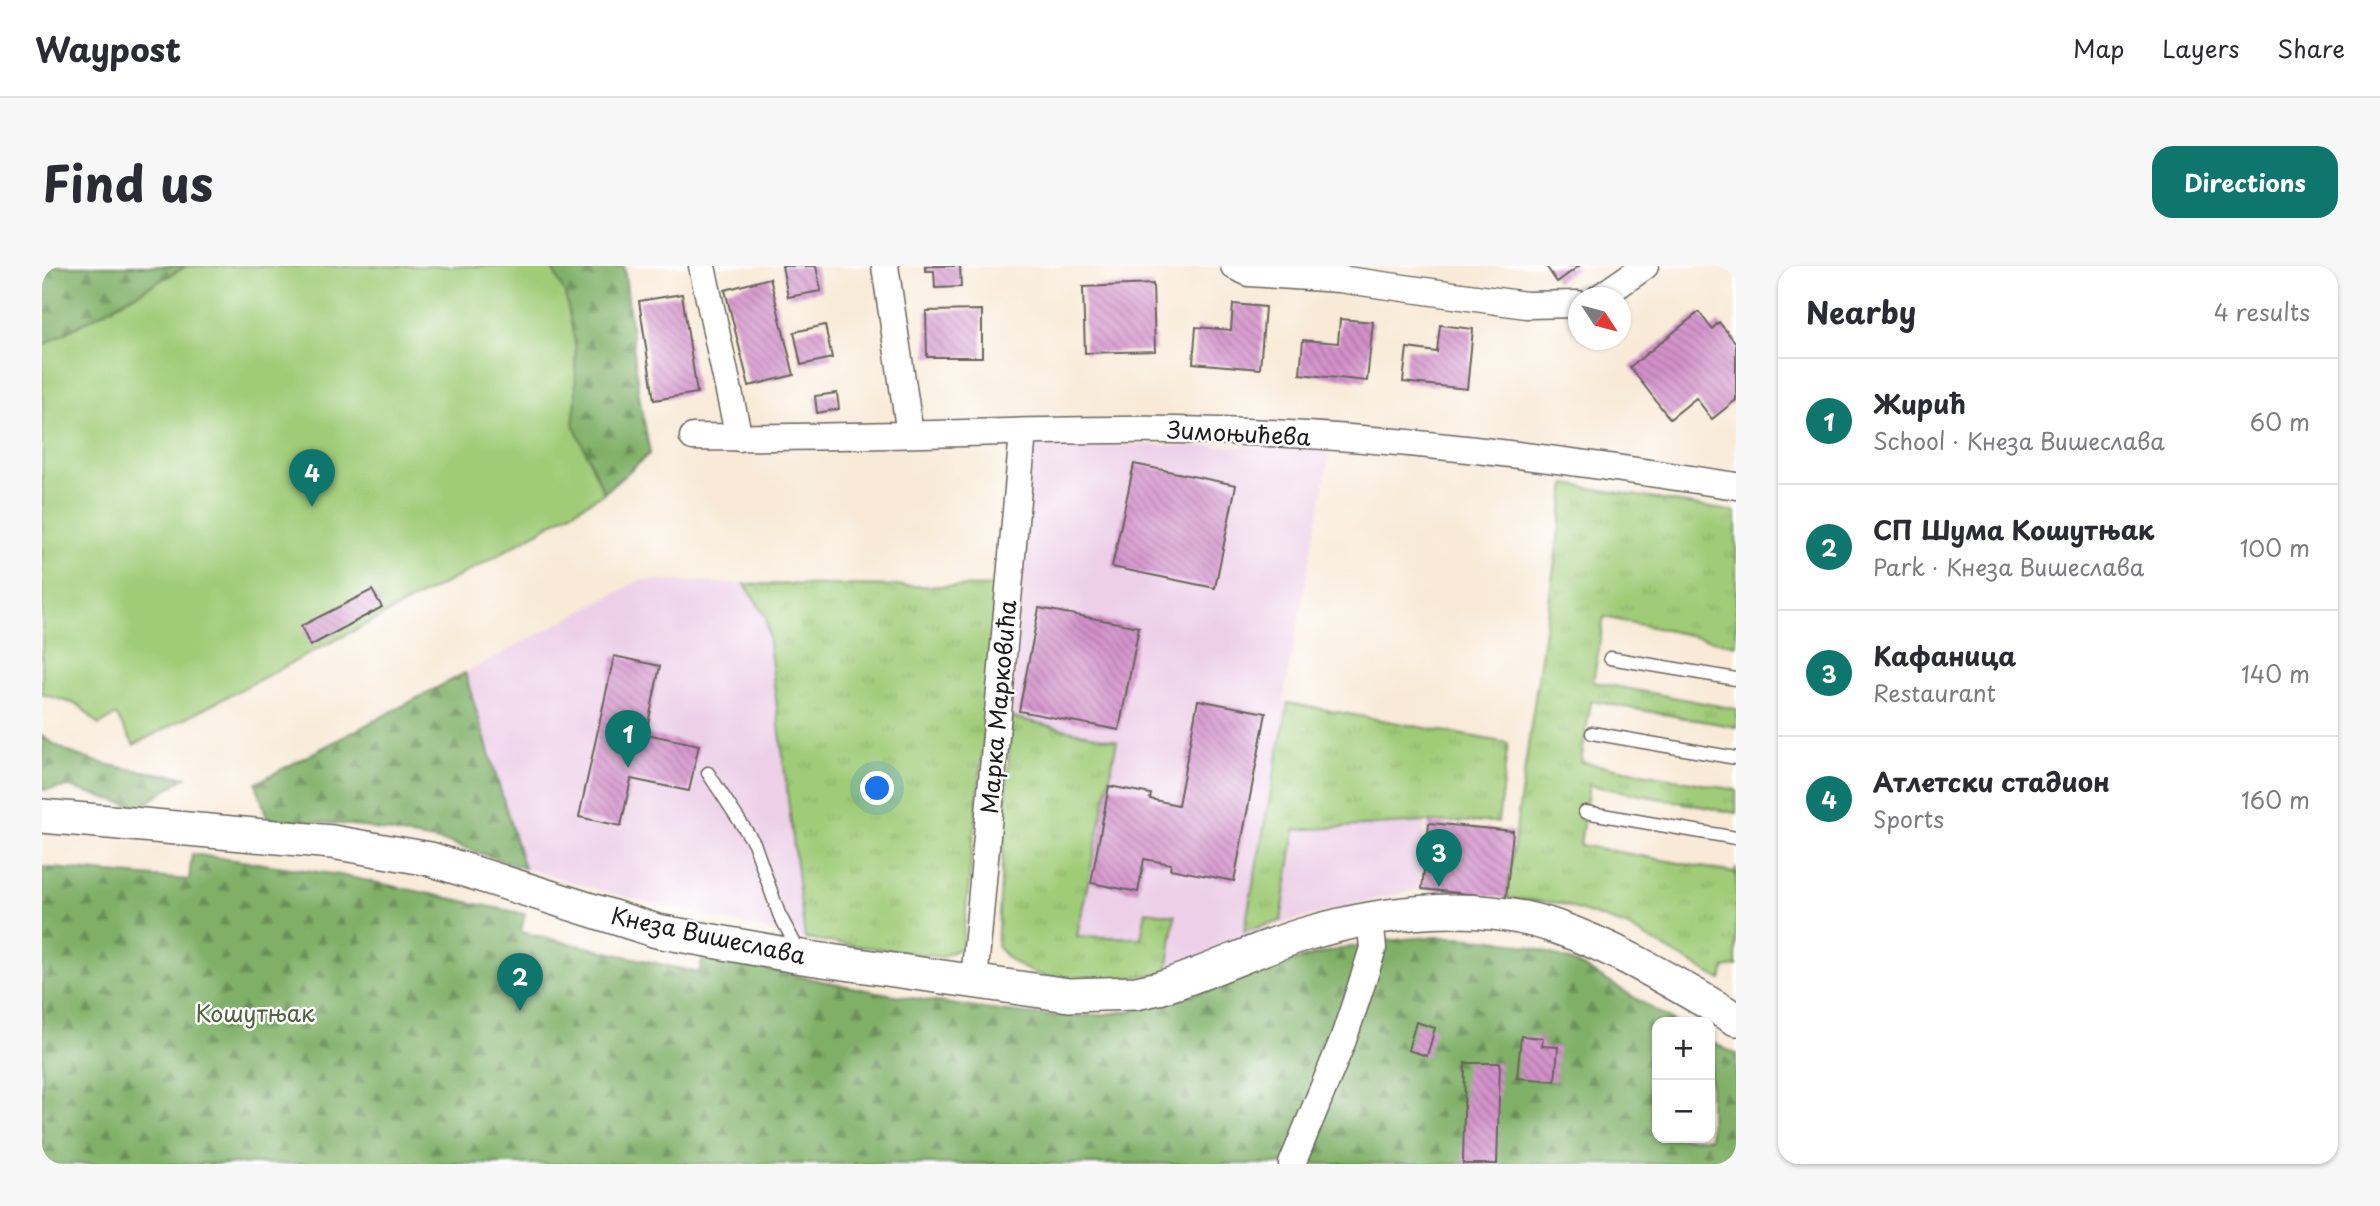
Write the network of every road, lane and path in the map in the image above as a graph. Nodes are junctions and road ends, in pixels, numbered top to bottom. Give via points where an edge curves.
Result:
1 (702, 266) edge
2 (885, 266) edge
3 (1234, 266) edge
4 (1645, 266) edge
5 (1340, 273) edge
6 (1615, 287) edge
7 (1568, 306) edge
8 (1023, 432) junction
9 (910, 434) junction
10 (693, 437) dead end
11 (739, 438) junction
12 (1736, 486) edge
13 (1610, 658) dead end
14 (1736, 679) edge
15 (1592, 733) dead end
16 (1736, 758) edge
17 (708, 773) dead end
18 (1585, 812) dead end
19 (42, 816) edge
20 (1736, 838) edge
21 (1370, 919) junction
22 (802, 957) junction
23 (974, 982) junction
24 (1736, 1018) edge
25 (1292, 1164) edge

1 - 11 street
2 - 9 street
3 - 5 street via 1249,273
4 - 6 street
5 - 7 street via 1526,305
8 - 9 street, Зимоњићева
8 - 12 street, Зимоњићева via 1176,430 1329,438 1585,462
8 - 23 street, Марка Марковића
9 - 11 street, Зимоњићева
10 - 11 street, Зимоњићева
13 - 14 lane
15 - 16 lane
17 - 22 lane via 754,843 779,914
18 - 20 lane
19 - 22 street, Кнеза Вишеслава via 332,842 430,859 657,931
21 - 23 street, Кнеза Вишеслава via 1307,933 1176,984 1136,993 1069,995
21 - 24 street, Кнеза Вишеслава via 1457,911 1553,926 1621,954
21 - 25 street via 1373,948 1364,977
22 - 23 street, Кнеза Вишеслава

